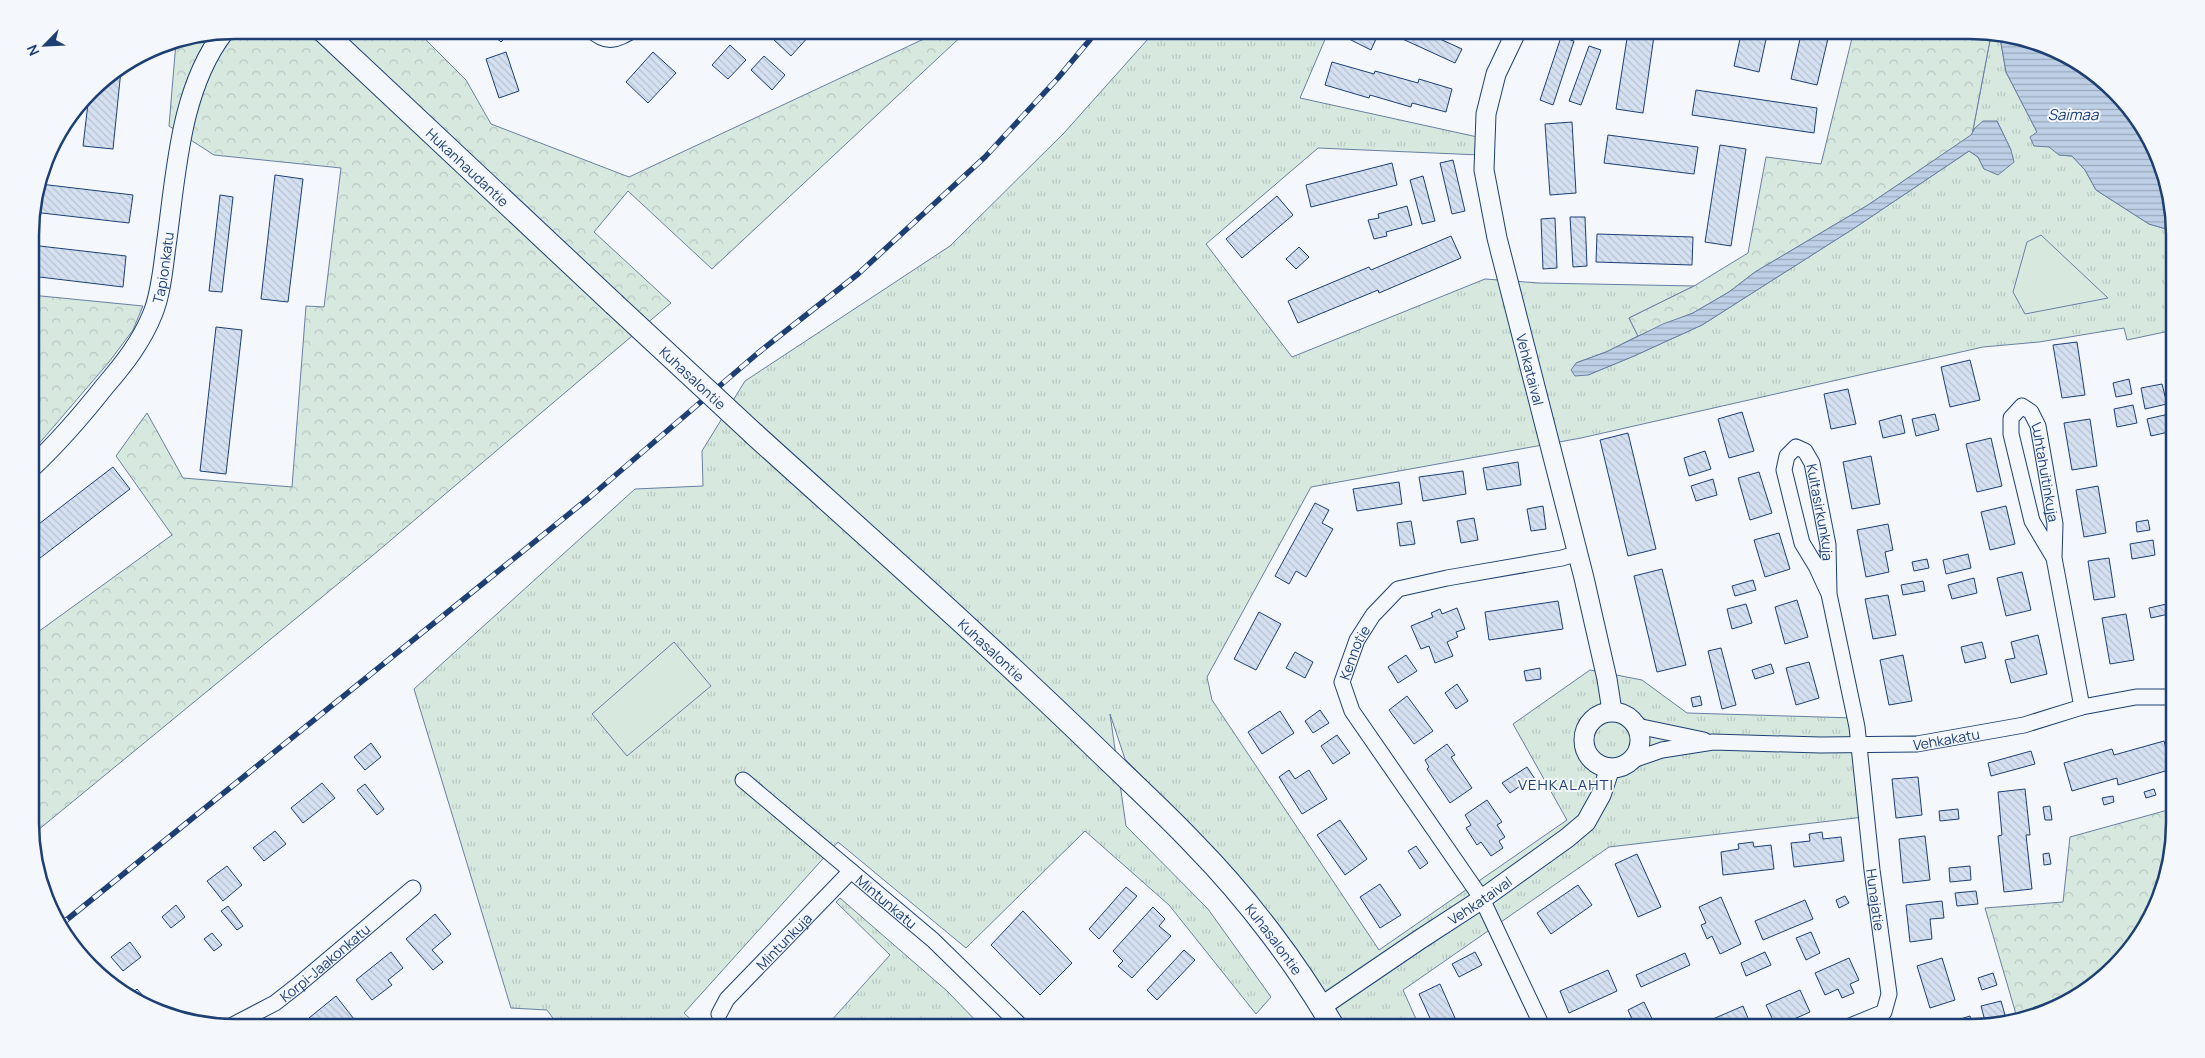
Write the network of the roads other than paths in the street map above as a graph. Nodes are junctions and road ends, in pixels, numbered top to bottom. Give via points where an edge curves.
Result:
1 (220, 39) edge
2 (332, 39) edge
3 (1513, 39) edge
4 (614, 304) joint
5 (39, 461) edge
6 (1578, 553) junction
7 (2054, 558) junction
8 (1829, 594) junction
9 (2166, 697) edge
10 (2082, 707) junction
11 (1612, 711) junction
12 (1638, 726) junction
13 (1713, 742) junction
14 (1858, 745) junction
15 (1633, 760) junction
16 (1610, 768) junction
17 (743, 780) dead end
18 (851, 871) junction
19 (413, 888) dead end
20 (1482, 899) junction
21 (1322, 1006) junction
22 (719, 1014) dead end
23 (244, 1019) edge
24 (1014, 1019) edge
25 (1329, 1019) edge
26 (1540, 1019) edge
27 (1867, 1019) edge

1 - 5 street, Tapionkatu via 197,79 190,103 153,312 140,341 112,378 59,442
2 - 4 main road, Hukanhaudantie
3 - 6 street, Vehkataival via 1496,74 1486,114 1484,170 1497,238
4 - 21 main road, Kuhasalontie, bridge via 1023,677 1195,844 1235,889
6 - 11 street, Vehkataival
6 - 20 street, Kennotie via 1398,589 1373,614 1357,640 1342,682 1352,711
7 - 7 street, Luhtahuitinkuja via 2055,524 2038,426 2031,412 2022,406 2012,418 2011,434 2032,521
7 - 10 street, Luhtahuitinkuja
8 - 8 street, Kultasirkunkuja via 1802,543 1784,470 1787,456 1796,447 1812,463 1828,545
8 - 14 street, Kultasirkunkuja
9 - 10 street, Vehkakatu via 2136,697
10 - 14 street, Vehkakatu via 2024,724 1917,744
11 - 12 street via 1631,718
11 - 16 street via 1593,719 1584,738 1591,759
12 - 13 street, Vehkakatu
12 - 15 street via 1641,737
13 - 14 street, Vehkakatu
13 - 15 street, Vehkakatu via 1662,750
14 - 27 street, Hunajatie via 1889,994 1884,1012
15 - 16 street
16 - 20 street, Vehkataival via 1601,795 1586,822
17 - 18 street, Mintunkatu
18 - 22 street, Mintunkuja via 727,999
18 - 24 street, Mintunkatu via 933,940
19 - 23 street, Korpi-Jaakonkatu via 298,986
20 - 21 street, Vehkataival
20 - 26 street
21 - 25 main road, Kuhasalontie

